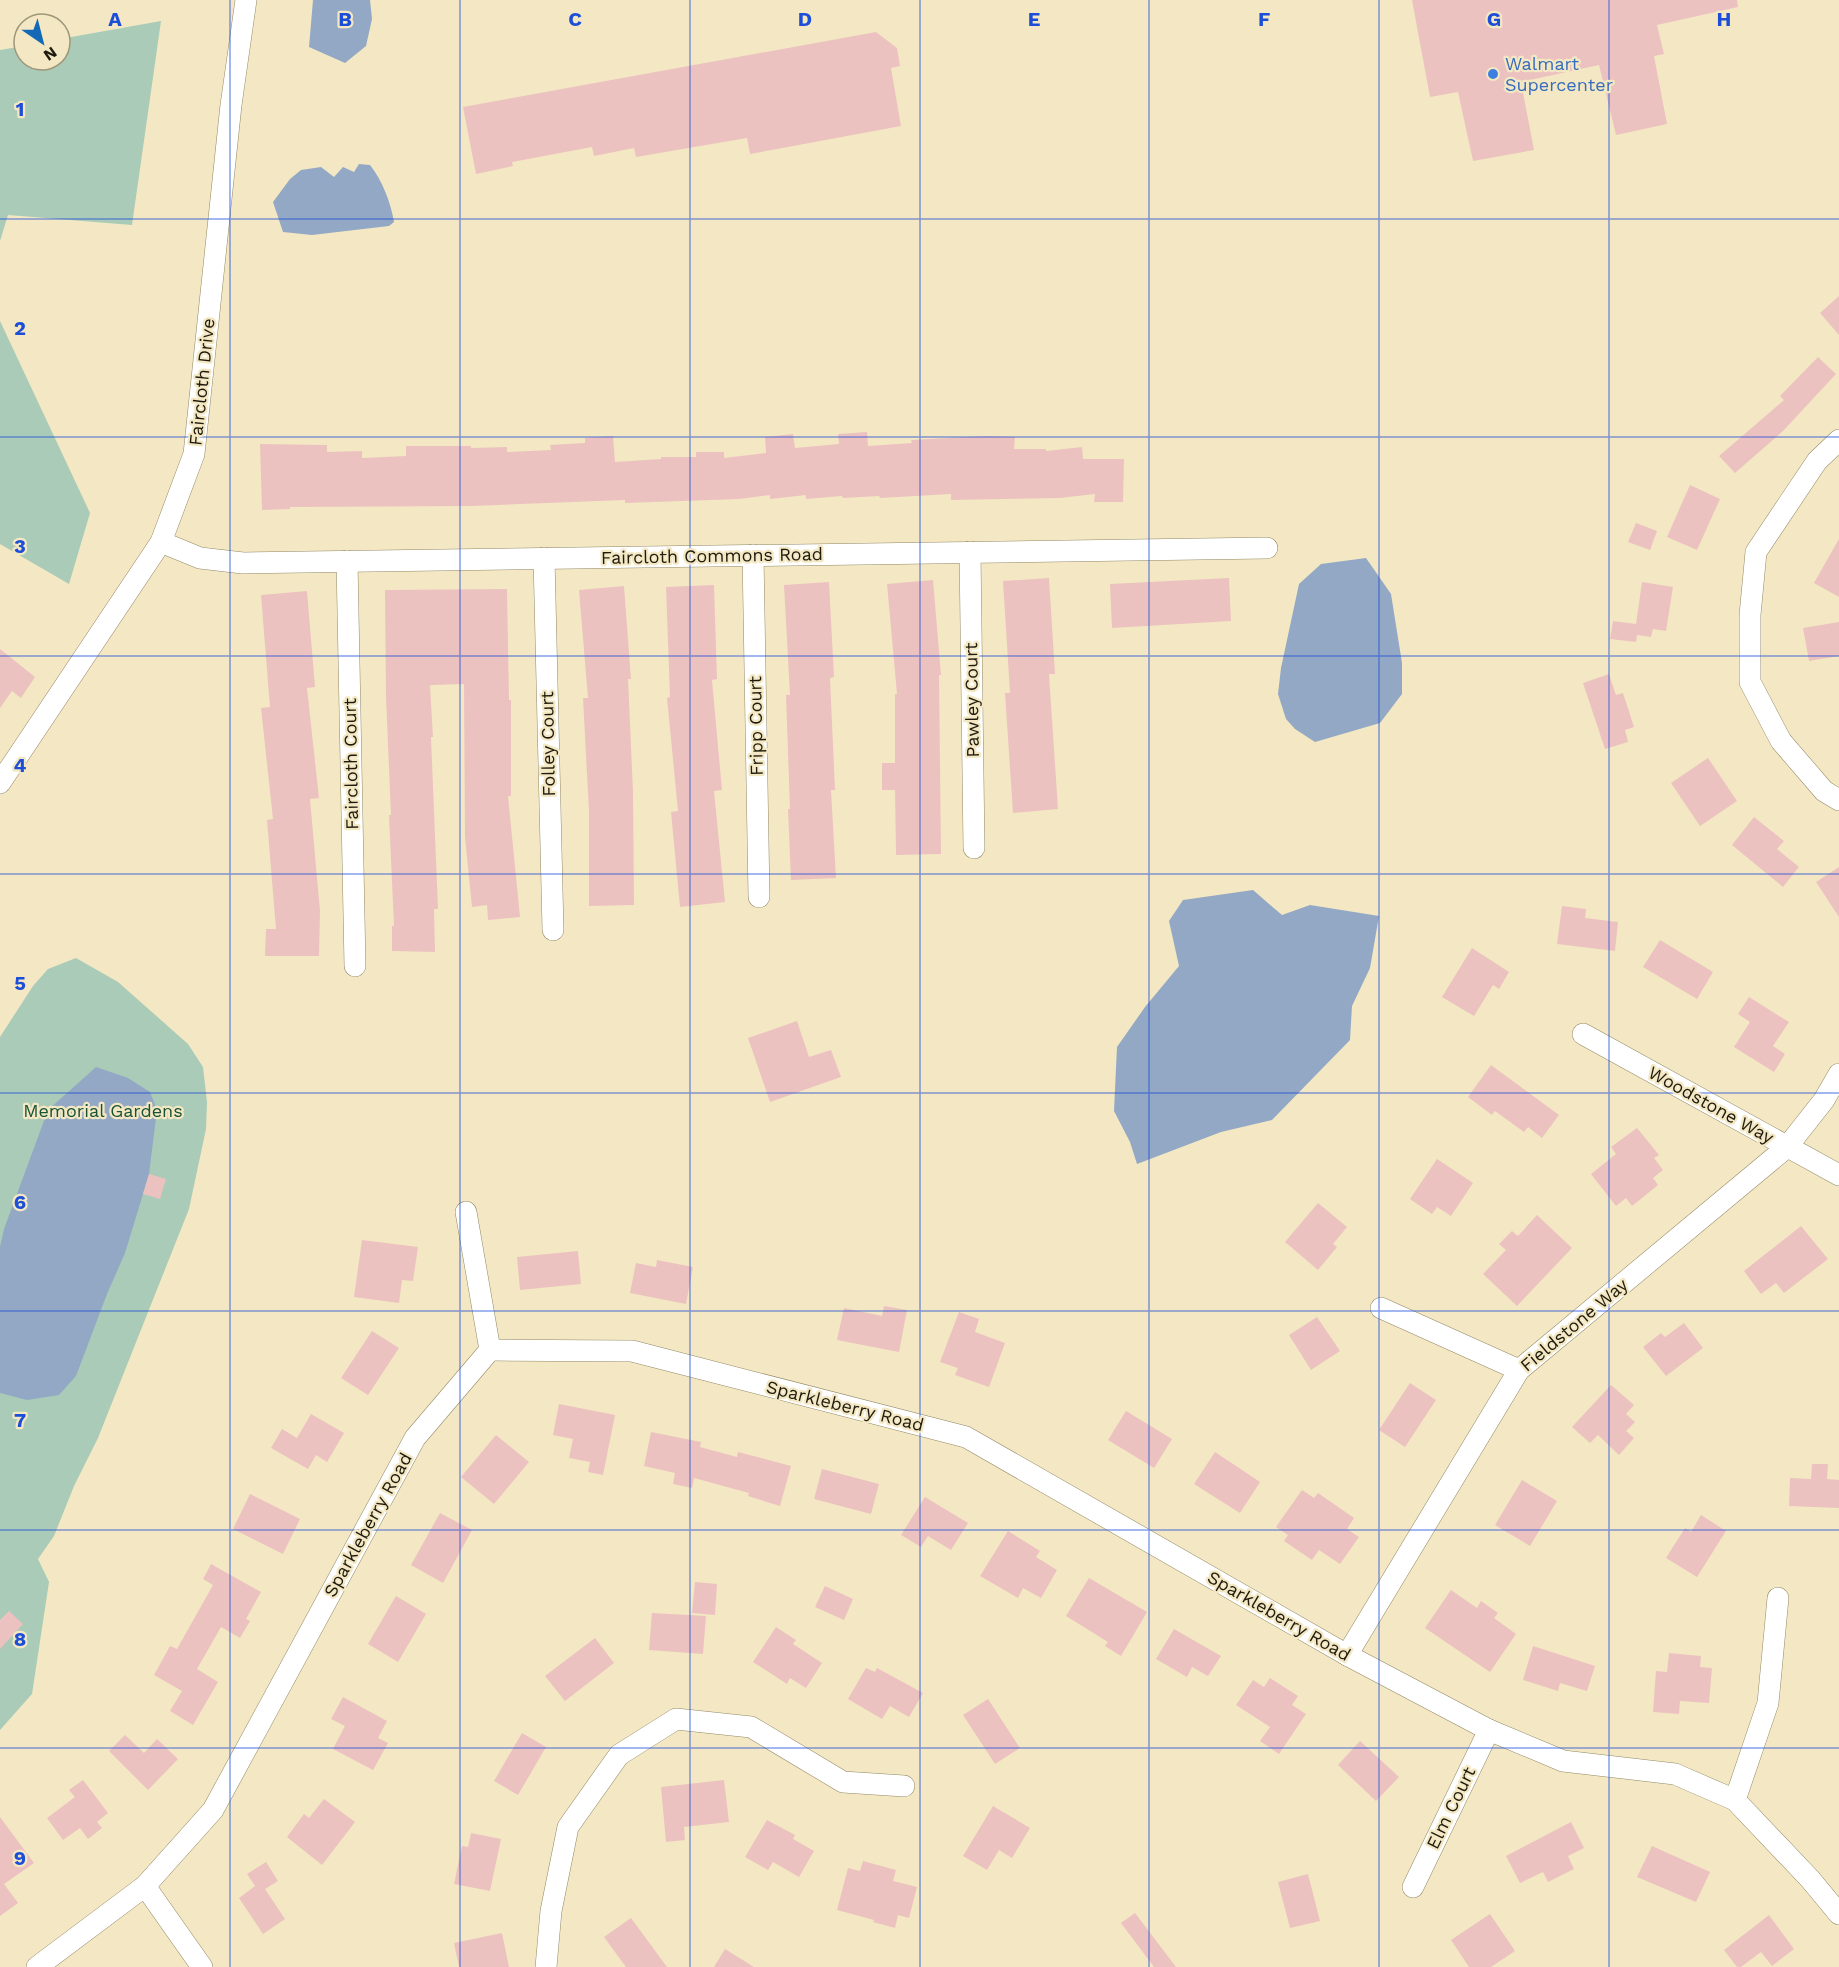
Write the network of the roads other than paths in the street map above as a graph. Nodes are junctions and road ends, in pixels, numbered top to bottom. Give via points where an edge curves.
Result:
1 (246, 0) edge
2 (1839, 440) edge
3 (161, 542) junction
4 (1266, 548) dead end
5 (970, 552) junction
6 (753, 555) junction
7 (544, 558) junction
8 (347, 561) junction
9 (0, 783) edge
10 (1839, 800) edge
11 (974, 848) dead end
12 (759, 897) dead end
13 (553, 930) dead end
14 (355, 966) dead end
15 (1583, 1034) dead end
16 (1839, 1074) edge
17 (1787, 1147) junction
18 (1839, 1175) edge
19 (466, 1212) dead end
20 (1381, 1308) dead end
21 (490, 1350) junction
22 (1519, 1370) junction
23 (1778, 1598) dead end
24 (1347, 1655) junction
25 (1489, 1730) junction
26 (904, 1786) dead end
27 (1735, 1800) junction
28 (145, 1886) junction
29 (1413, 1887) dead end
30 (1839, 1914) edge
31 (37, 1967) edge
32 (202, 1967) edge
33 (546, 1967) edge

1 - 3 street, Faircloth Drive via 194,454
2 - 10 street via 1817,461 1756,552 1750,615 1750,682 1781,741 1824,791
3 - 8 street, Faircloth Commons Road via 216,561
3 - 9 street, Faircloth Drive
4 - 5 street, Faircloth Commons Road
5 - 6 street, Faircloth Commons Road
5 - 11 street, Pawley Court
6 - 7 street, Faircloth Commons Road
6 - 12 street, Fripp Court
7 - 8 street, Faircloth Commons Road
7 - 13 street, Folley Court
8 - 14 street, Faircloth Court
15 - 17 street, Woodstone Way
16 - 17 street, Fieldstone Way
17 - 18 street, Woodstone Way
17 - 22 street, Fieldstone Way
19 - 21 street
20 - 22 street
21 - 24 street, Sparkleberry Road via 632,1351 966,1437
21 - 28 street, Sparkleberry Road via 415,1438 213,1810
22 - 24 street, Fieldstone Way
23 - 27 street via 1768,1703
24 - 25 street, Sparkleberry Road
25 - 27 street, Sparkleberry Road via 1563,1761 1675,1774
25 - 29 street, Elm Court
26 - 33 street via 843,1782 751,1728 676,1719 619,1755 568,1827 551,1911
27 - 30 street, Sparkleberry Road
28 - 31 street, Sparkleberry Road
28 - 32 street

